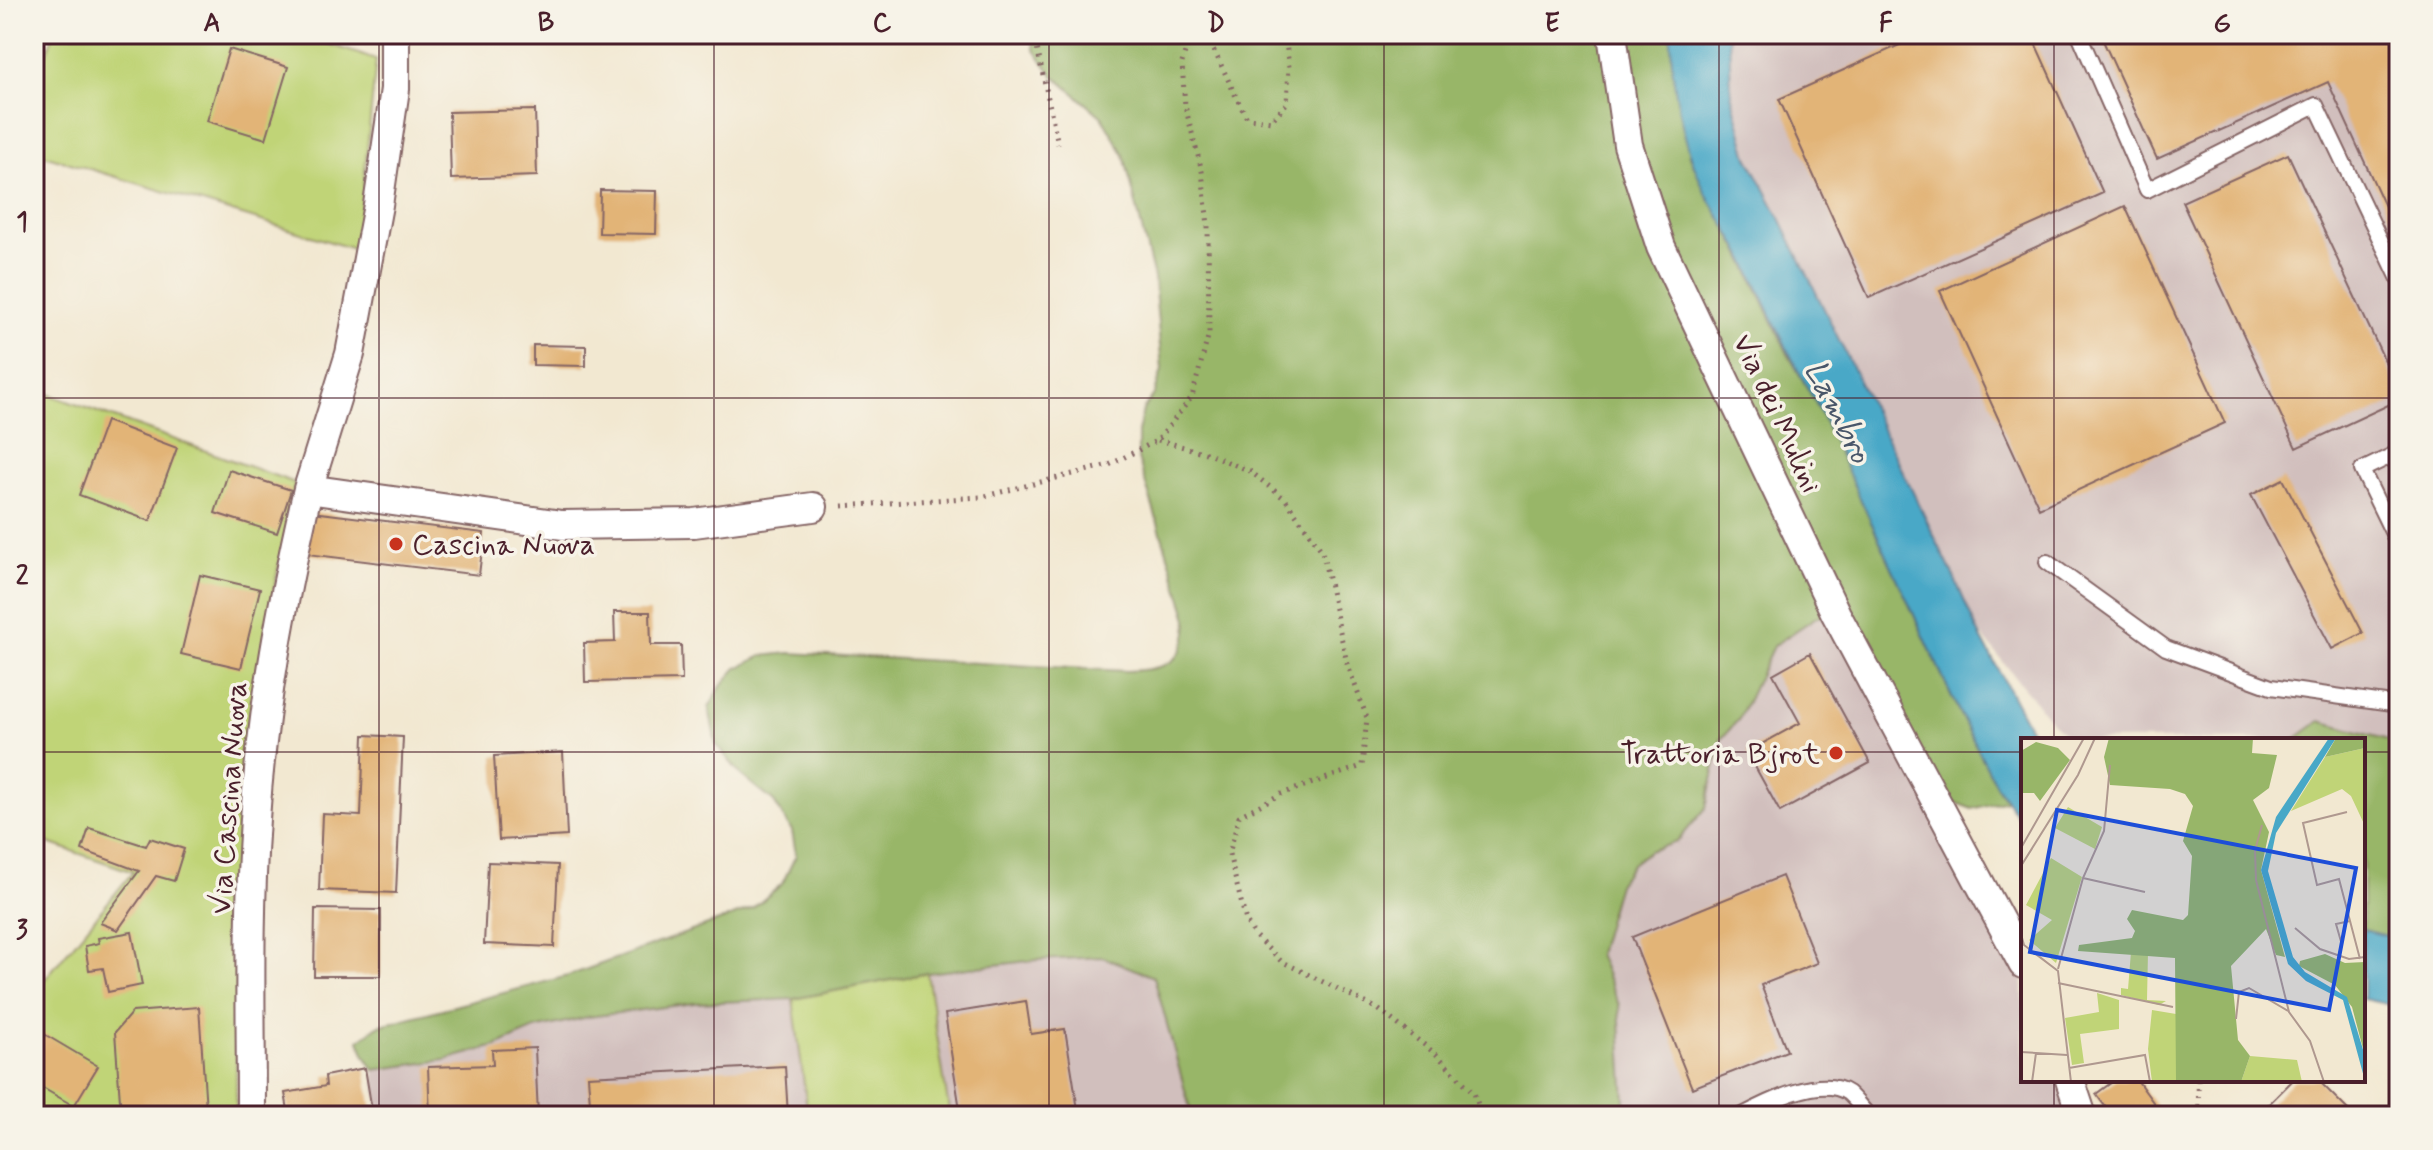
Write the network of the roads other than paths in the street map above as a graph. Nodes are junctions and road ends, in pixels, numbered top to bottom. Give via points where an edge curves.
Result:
1 (395, 34) edge
2 (1612, 34) edge
3 (2079, 34) edge
4 (2399, 279) edge
5 (2399, 452) edge
6 (308, 489) junction
7 (813, 507) road end
8 (2399, 546) edge
9 (2047, 562) dead end
10 (2399, 705) edge
11 (2021, 960) edge
12 (2071, 1082) edge
13 (251, 1116) edge
14 (1741, 1116) edge
15 (1869, 1116) edge
16 (2082, 1116) edge

1 - 6 street, Via Cascina Nuova via 394,99 350,354
2 - 11 street, Via dei Mulini via 1628,145 1661,247 1836,614
3 - 4 lane via 2147,190 2316,105
5 - 8 lane via 2362,470
6 - 7 street via 562,525 694,523
6 - 13 street, Via Cascina Nuova via 273,662 255,817
9 - 10 lane via 2166,648 2271,687
12 - 16 street
14 - 15 lane via 1821,1086 1846,1091

